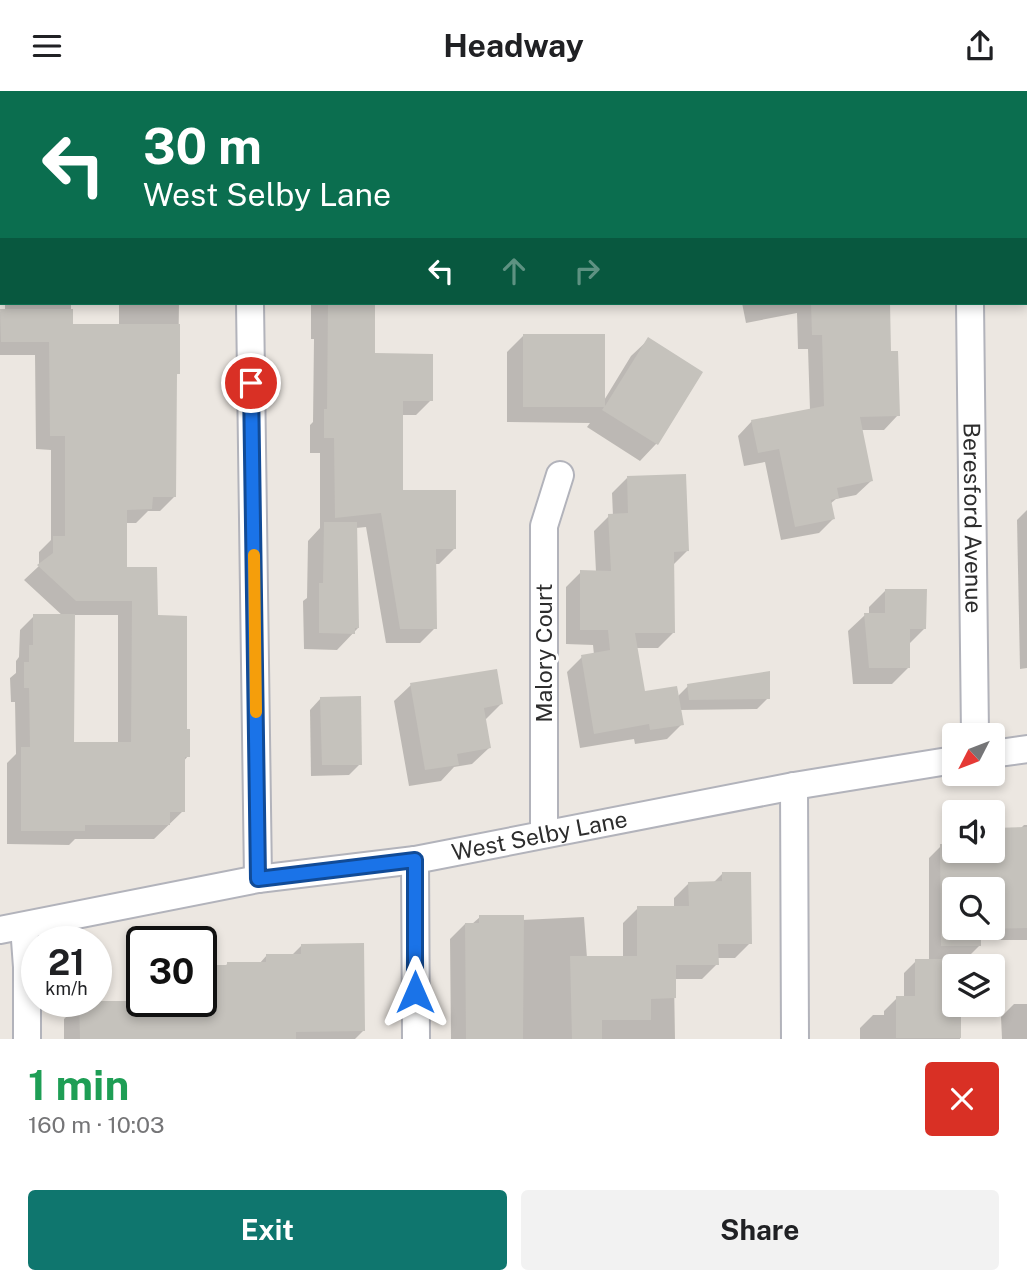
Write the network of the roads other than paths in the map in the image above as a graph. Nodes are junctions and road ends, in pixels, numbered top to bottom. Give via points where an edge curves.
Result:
1 (250, 305) edge
2 (970, 305) edge
3 (560, 475) dead end
4 (975, 723) edge
5 (1027, 749) edge
6 (1005, 752) edge
7 (942, 762) edge
8 (794, 786) junction
9 (544, 834) junction
10 (415, 860) junction
11 (258, 879) junction
12 (12, 928) edge
13 (27, 1039) edge
14 (416, 1039) edge
15 (795, 1039) edge

1 - 11 street
2 - 4 street, Beresford Avenue
3 - 9 street, Malory Court via 544,526
5 - 6 street
7 - 8 street, West Selby Lane
8 - 9 street, West Selby Lane
8 - 15 street
9 - 10 street, West Selby Lane
10 - 11 street, West Selby Lane
10 - 14 street
11 - 12 street, West Selby Lane
12 - 13 street via 27,967

